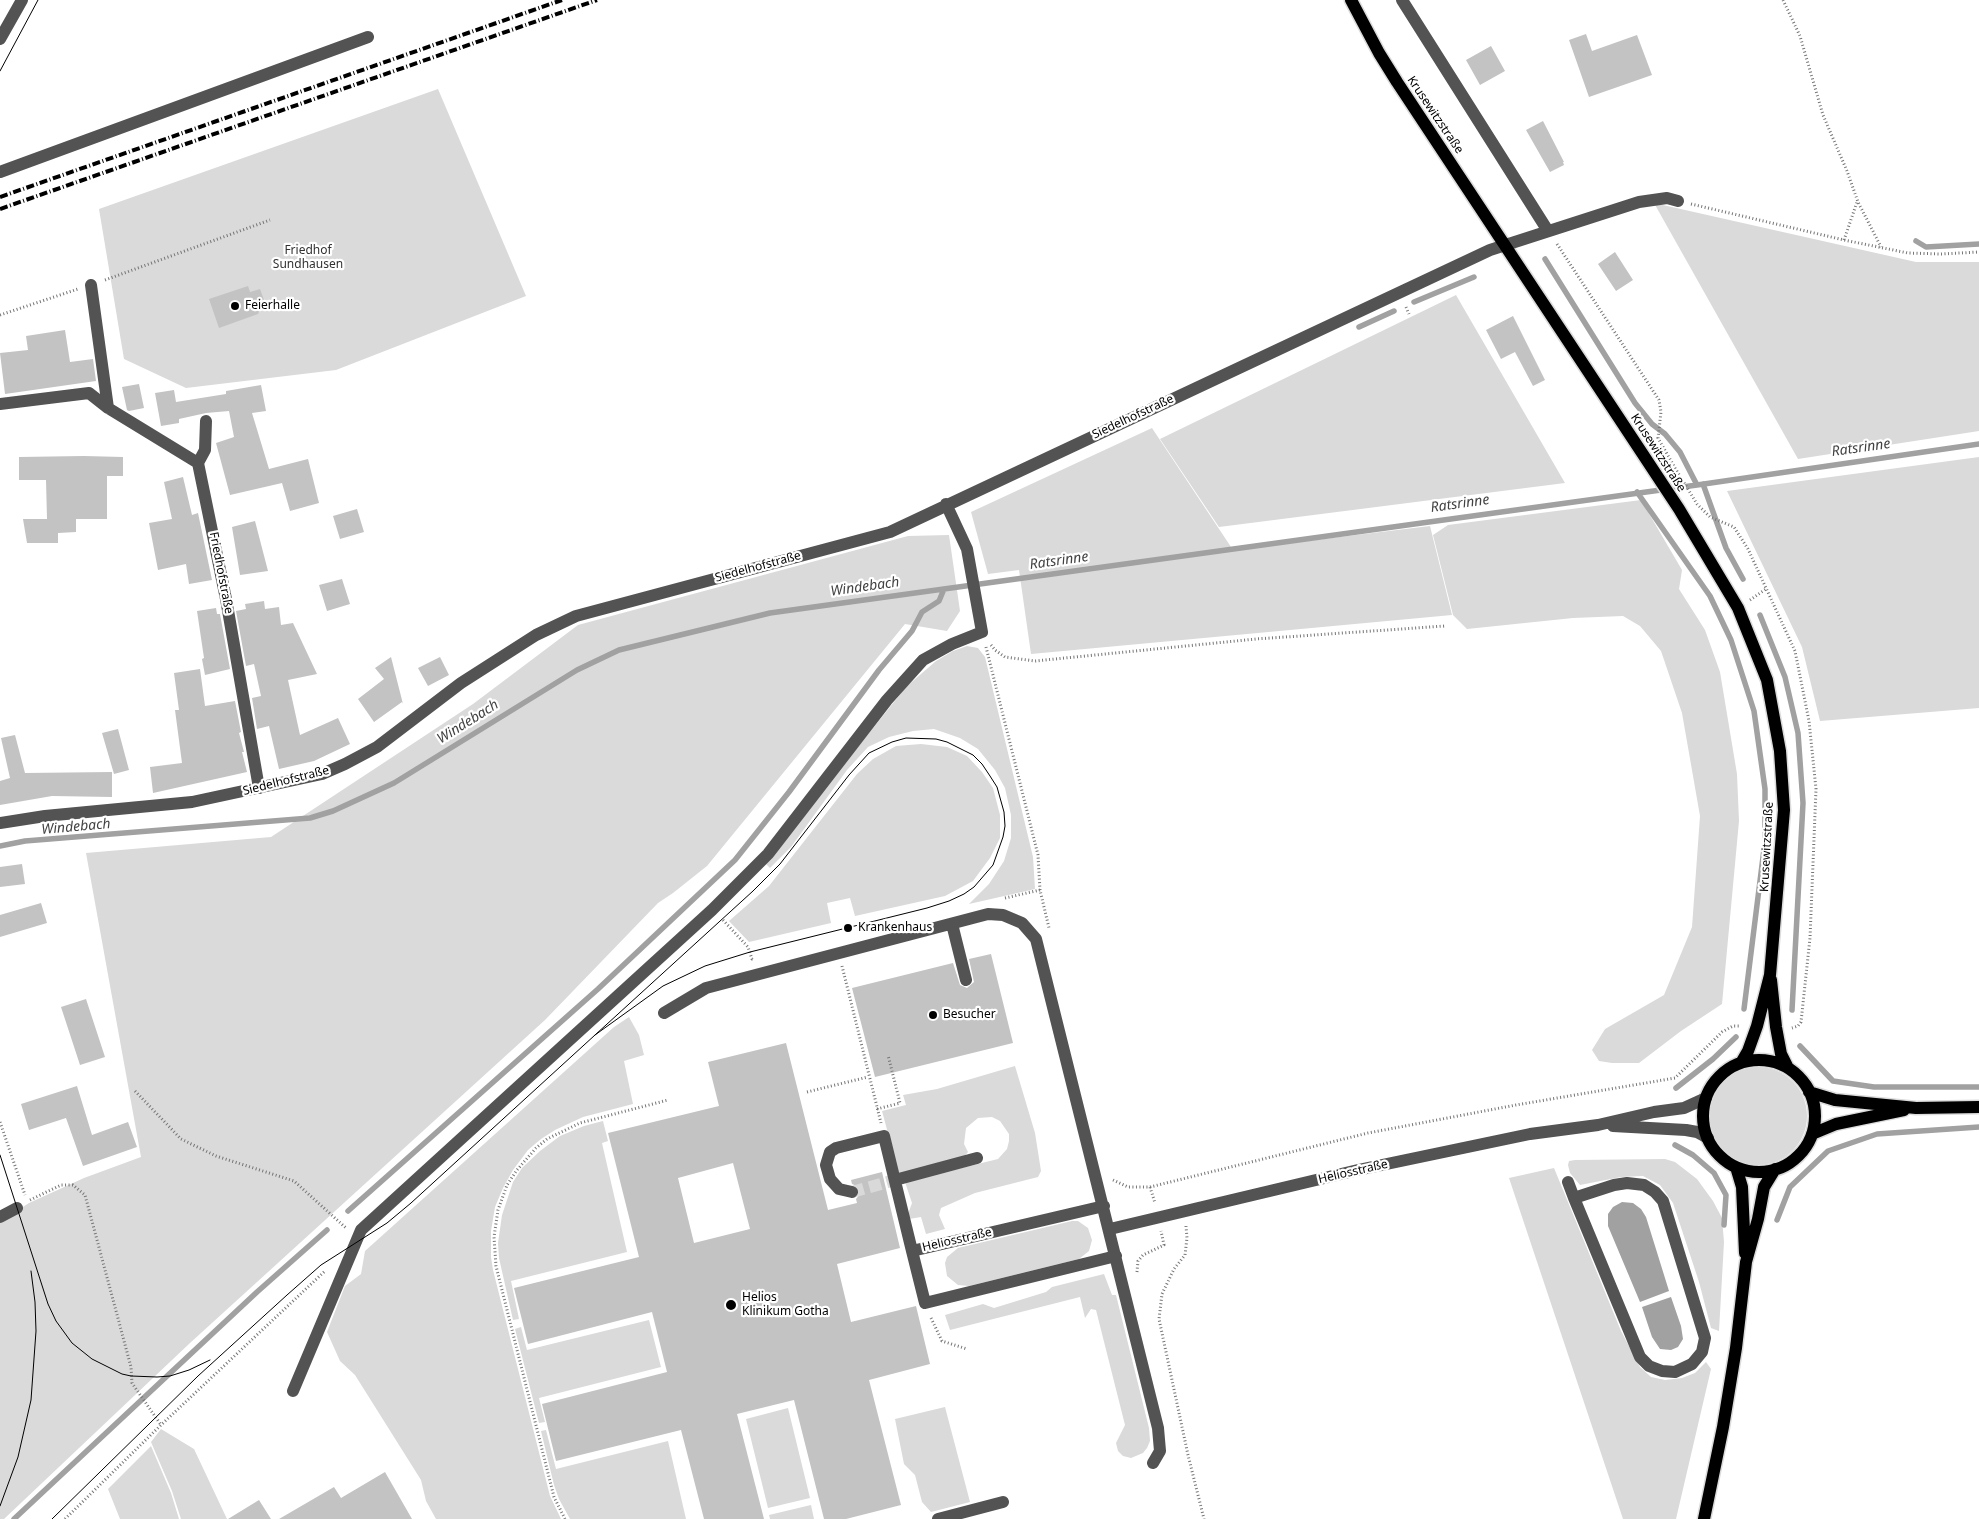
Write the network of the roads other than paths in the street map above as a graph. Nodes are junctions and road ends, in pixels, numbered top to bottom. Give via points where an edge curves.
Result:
1 (22, 0) edge
2 (1351, 0) edge
3 (1402, 0) edge
4 (368, 37) dead end
5 (0, 40) edge
6 (0, 172) edge
7 (1678, 201) road end
8 (1548, 231) junction
9 (1505, 244) junction
10 (92, 285) road end
11 (0, 404) edge
12 (108, 408) junction
13 (206, 421) dead end
14 (198, 462) junction
15 (946, 504) junction
16 (259, 788) junction
17 (0, 823) edge
18 (952, 924) junction
19 (1770, 975) junction
20 (966, 980) dead end
21 (664, 1012) dead end
22 (1741, 1063) junction
23 (1787, 1066) junction
24 (1809, 1092) junction
25 (1706, 1098) junction
26 (1979, 1107) edge
27 (1916, 1108) junction
28 (1598, 1125) junction
29 (1812, 1134) junction
30 (1708, 1138) junction
31 (977, 1158) dead end
32 (1736, 1167) junction
33 (1775, 1169) junction
34 (894, 1180) junction
35 (1568, 1182) dead end
36 (852, 1192) tunnel mouth
37 (1574, 1198) junction
38 (1104, 1206) junction
39 (16, 1208) dead end
40 (0, 1217) edge
41 (1110, 1229) junction
42 (912, 1251) junction
43 (1116, 1256) junction
44 (1746, 1262) junction
45 (293, 1391) dead end
46 (1153, 1463) dead end
47 (1003, 1502) dead end
48 (938, 1519) edge
49 (1704, 1519) edge

1 - 5 street
2 - 9 main road, Krusewitzstraße via 1379,53
3 - 8 street
4 - 6 street
7 - 8 street, Siedelhofstraße via 1652,199
8 - 9 street, Siedelhofstraße
9 - 15 street, Siedelhofstraße
9 - 19 main road, Krusewitzstraße via 1679,509 1738,608 1767,680 1780,751 1784,810
10 - 12 street
11 - 12 street via 89,394
12 - 14 street
13 - 14 street via 205,450
14 - 16 street, Friedhofstraße
15 - 16 street, Siedelhofstraße via 890,532 576,616 536,635 461,683 370,752 322,774
15 - 45 street via 967,549 982,632 924,660 887,700 768,854 712,910 361,1230
16 - 17 street, Siedelhofstraße via 167,806
18 - 20 street
18 - 21 street via 706,988
18 - 38 street via 988,914 1003,915 1022,923 1036,939
19 - 22 main road via 1757,1026
19 - 23 main road via 1781,1054
22 - 23 main road via 1764,1060
22 - 25 main road via 1719,1075
23 - 24 main road
24 - 27 main road via 1835,1100
24 - 29 main road via 1814,1109
25 - 28 street via 1684,1108
25 - 30 main road via 1704,1120
26 - 27 main road
27 - 29 main road via 1836,1124
28 - 30 street via 1686,1130
28 - 41 street, Heliosstraße via 1530,1134 1358,1170
29 - 33 main road via 1804,1149 1789,1163
30 - 32 main road via 1714,1149
31 - 34 street
32 - 33 main road via 1754,1172
32 - 44 main road via 1742,1187
33 - 44 main road via 1764,1188
34 - 36 street via 884,1136 836,1148 830,1152 826,1165 830,1180 839,1189
34 - 42 street
35 - 37 street
37 - 37 street via 1640,1357 1649,1366 1662,1371 1675,1372 1692,1364 1702,1352 1705,1338 1663,1201 1644,1185 1628,1183
38 - 41 street
38 - 42 street, Heliosstraße
39 - 40 street
41 - 43 street
42 - 43 street, Heliosstraße via 925,1303
43 - 46 street via 1158,1428 1160,1451
44 - 49 main road via 1736,1348
47 - 48 street

